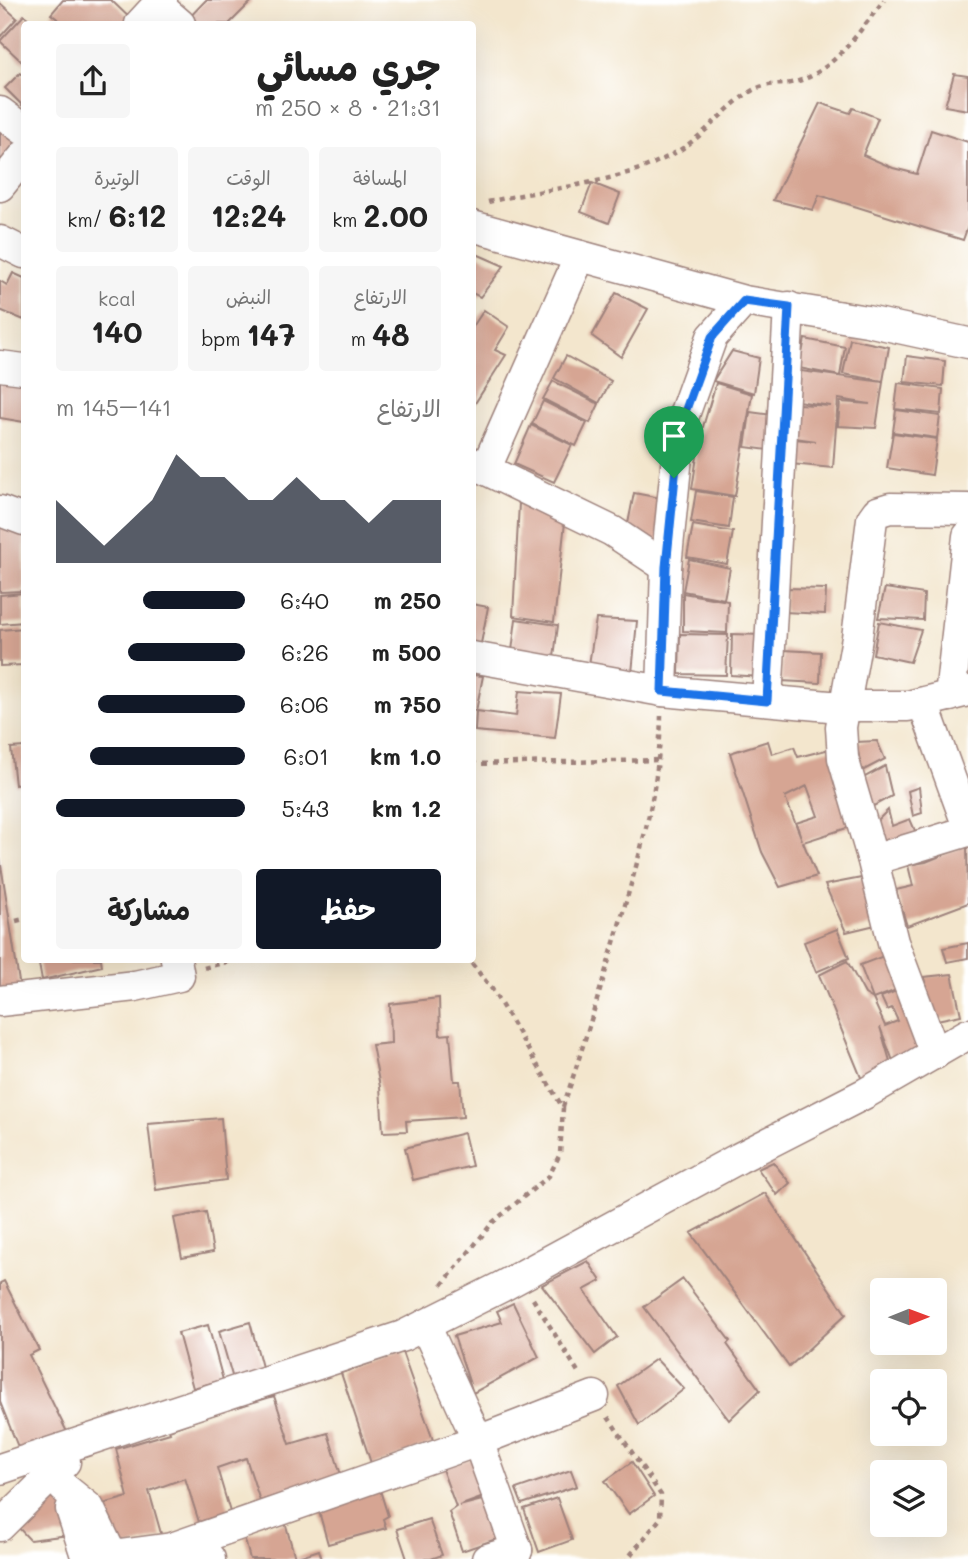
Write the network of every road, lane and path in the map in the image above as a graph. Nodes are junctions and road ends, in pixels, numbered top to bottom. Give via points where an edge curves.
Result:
1 (884, 0) edge
2 (153, 10) edge
3 (174, 21) edge
4 (0, 112) edge
5 (21, 128) edge
6 (21, 160) edge
7 (0, 186) edge
8 (479, 214) edge
9 (0, 241) edge
10 (21, 252) edge
11 (580, 256) junction
12 (744, 301) junction
13 (789, 307) junction
14 (968, 343) edge
15 (0, 366) edge
16 (21, 369) edge
17 (479, 466) edge
18 (968, 509) edge
19 (0, 511) edge
20 (21, 519) edge
21 (968, 536) edge
22 (666, 567) junction
23 (476, 658) edge
24 (662, 691) junction
25 (947, 697) edge
26 (767, 701) junction
27 (843, 706) junction
28 (660, 760) junction
29 (476, 764) edge
30 (968, 829) edge
31 (872, 857) junction
32 (21, 920) edge
33 (16, 921) dead end
34 (208, 963) edge
35 (471, 963) edge
36 (178, 967) edge
37 (0, 1001) edge
38 (968, 1034) edge
39 (936, 1054) junction
40 (563, 1108) junction
41 (425, 1325) junction
42 (594, 1396) dead end
43 (478, 1441) junction
44 (3, 1460) edge
45 (64, 1465) junction
46 (0, 1526) edge
47 (172, 1548) junction
48 (516, 1555) edge
49 (87, 1559) edge
50 (210, 1559) edge
51 (487, 1559) edge

1 - 8 path via 820,69 794,82 757,88 730,105 685,147 649,166
2 - 3 street
4 - 5 street
6 - 7 street
8 - 11 street
9 - 10 street
11 - 12 street
11 - 17 street
12 - 13 street
12 - 22 street via 712,337 680,426
13 - 14 street
13 - 26 street
15 - 16 street
17 - 22 street via 612,531
18 - 27 street via 890,508 872,519
19 - 20 street
21 - 25 street
22 - 24 street
23 - 24 street
24 - 26 street
24 - 28 path
25 - 27 street via 892,708
25 - 30 street
26 - 27 street
27 - 31 street via 844,758
28 - 29 path
28 - 40 path via 648,828
30 - 31 street
31 - 39 street via 893,942
32 - 33 path
34 - 36 path
35 - 40 path via 492,989
36 - 37 street via 135,986
38 - 39 street
39 - 41 street
40 - 41 path via 560,1154 549,1176 492,1222 461,1257 434,1296
41 - 43 street
41 - 45 street
42 - 43 street
43 - 47 street
43 - 48 street
44 - 45 street
45 - 46 street
45 - 47 street via 112,1556
45 - 49 street
47 - 50 street
48 - 51 street

